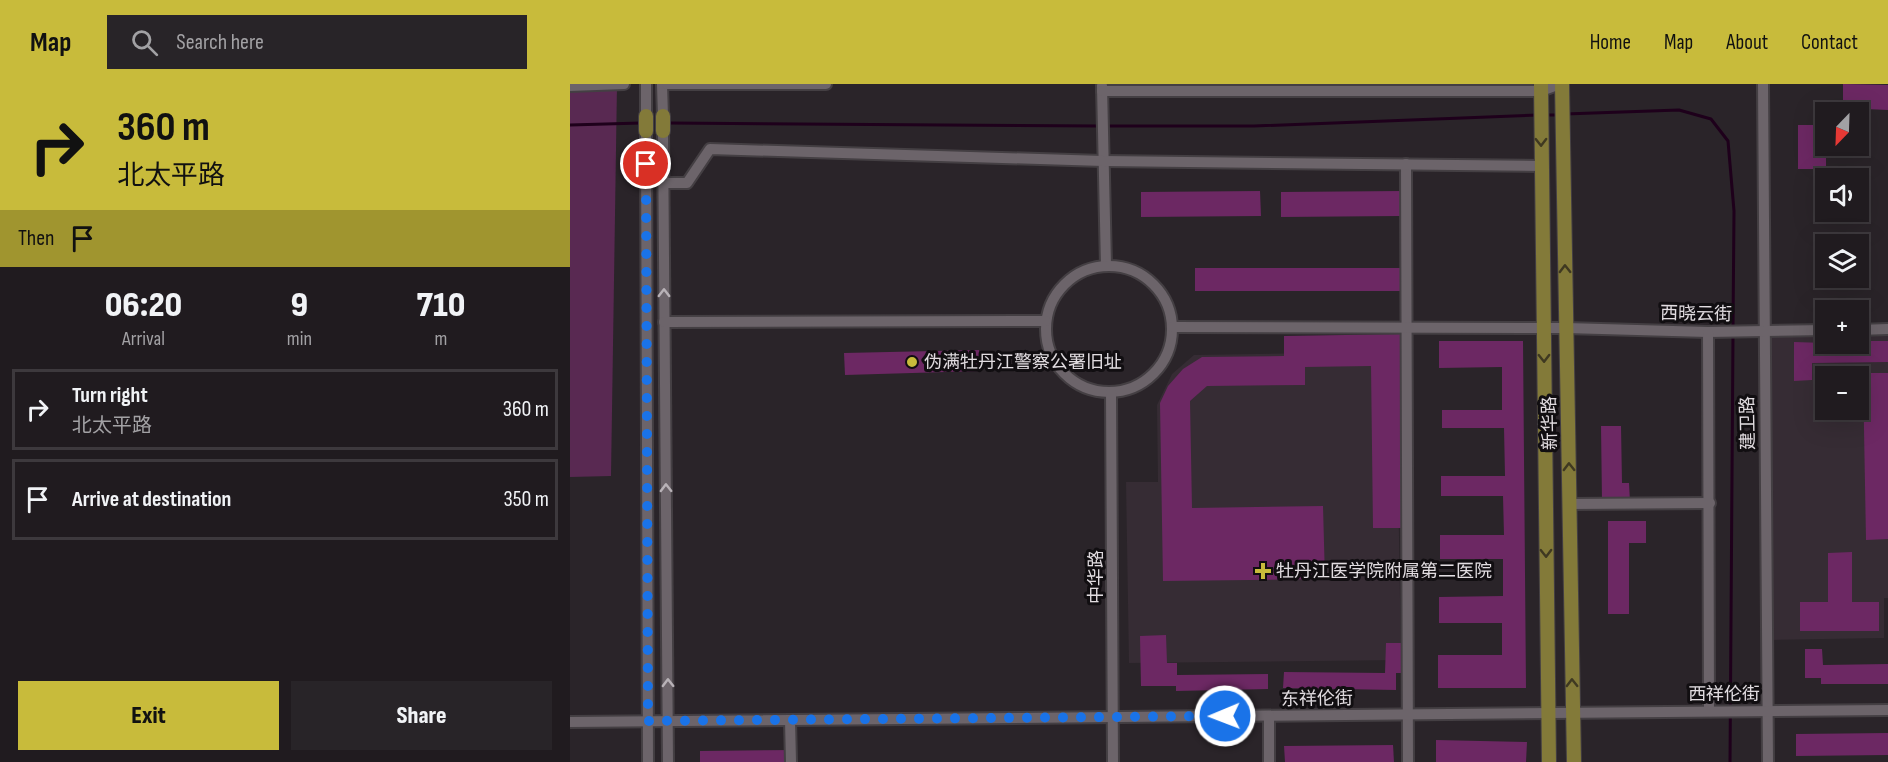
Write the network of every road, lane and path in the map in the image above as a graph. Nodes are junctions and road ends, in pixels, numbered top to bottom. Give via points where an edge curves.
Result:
1 (624, 84) edge
2 (646, 84) edge
3 (662, 84) edge
4 (667, 84) edge
5 (826, 84) edge
6 (1561, 84) edge
7 (1762, 84) edge
8 (570, 86) edge
9 (1102, 87) edge
10 (1541, 87) edge
11 (646, 116) joint
12 (663, 116) joint
13 (646, 130) joint
14 (663, 130) joint
15 (1103, 161) junction
16 (1406, 164) junction
17 (1542, 166) junction
18 (663, 183) junction
19 (1106, 266) junction
20 (1046, 321) junction
21 (664, 322) junction
22 (1172, 327) junction
23 (1408, 328) junction
24 (1566, 328) junction
25 (1544, 329) junction
26 (1888, 329) edge
27 (1815, 330) edge
28 (1869, 330) edge
29 (1764, 331) junction
30 (1708, 332) junction
31 (1111, 392) junction
32 (1710, 503) junction
33 (1569, 504) junction
34 (1888, 710) edge
35 (1709, 711) junction
36 (1768, 711) junction
37 (1560, 712) junction
38 (1408, 714) junction
39 (1269, 716) junction
40 (1113, 718) junction
41 (790, 720) junction
42 (648, 721) junction
43 (668, 721) junction
44 (570, 722) edge
45 (648, 762) edge
46 (668, 762) edge
47 (790, 762) edge
48 (1113, 762) edge
49 (1269, 762) edge
50 (1408, 762) edge
51 (1549, 762) edge
52 (1574, 762) edge
53 (1768, 762) edge

1 - 8 street
2 - 11 street
3 - 12 street
4 - 5 street
6 - 10 street
24 -> 6 main road, 新华路
7 - 29 street, 建卫路
9 - 10 street
9 - 15 street
10 -> 17 main road
11 - 13 main road
12 - 14 main road
13 - 42 street
14 - 18 street
15 - 16 street
15 - 18 street via 710,149 687,183
15 - 19 street
16 - 17 street
16 - 23 street
17 - 25 main road
21 -> 18 street
19 - 20 street via 1071,278 1058,291
19 - 22 street via 1126,268 1144,277 1168,307
20 - 21 street
20 - 31 street via 1048,347 1057,366 1090,389
43 -> 21 street
22 - 23 street, 西晓云街
22 - 31 street via 1161,364 1148,378
23 - 25 street, 西晓云街
23 - 38 street
24 - 25 street, 西晓云街
24 - 30 street, 西晓云街
33 -> 24 main road, 新华路
25 -> 37 main road
26 - 28 street
27 - 29 street, 西晓云街
29 - 30 street, 西晓云街
29 - 36 street, 建卫路
30 - 32 street
31 - 40 street, 中华路
32 - 33 street
32 - 35 street
37 -> 33 main road, 新华路
34 - 36 street, 西祥伦街
35 - 36 street, 西祥伦街
35 - 37 street, 西祥伦街
36 - 53 street, 建卫路
37 - 38 street, 东祥伦街
37 - 51 main road
37 - 52 main road, 新华路
38 - 39 street, 东祥伦街
38 - 50 street
39 - 40 street, 东祥伦街
39 - 49 street
40 - 41 street, 东祥伦街
40 - 48 street, 中华路
41 - 43 street, 东祥伦街
41 - 47 street
42 - 43 street, 东祥伦街
42 - 44 street, 东祥伦街
42 - 45 street
43 - 46 street

